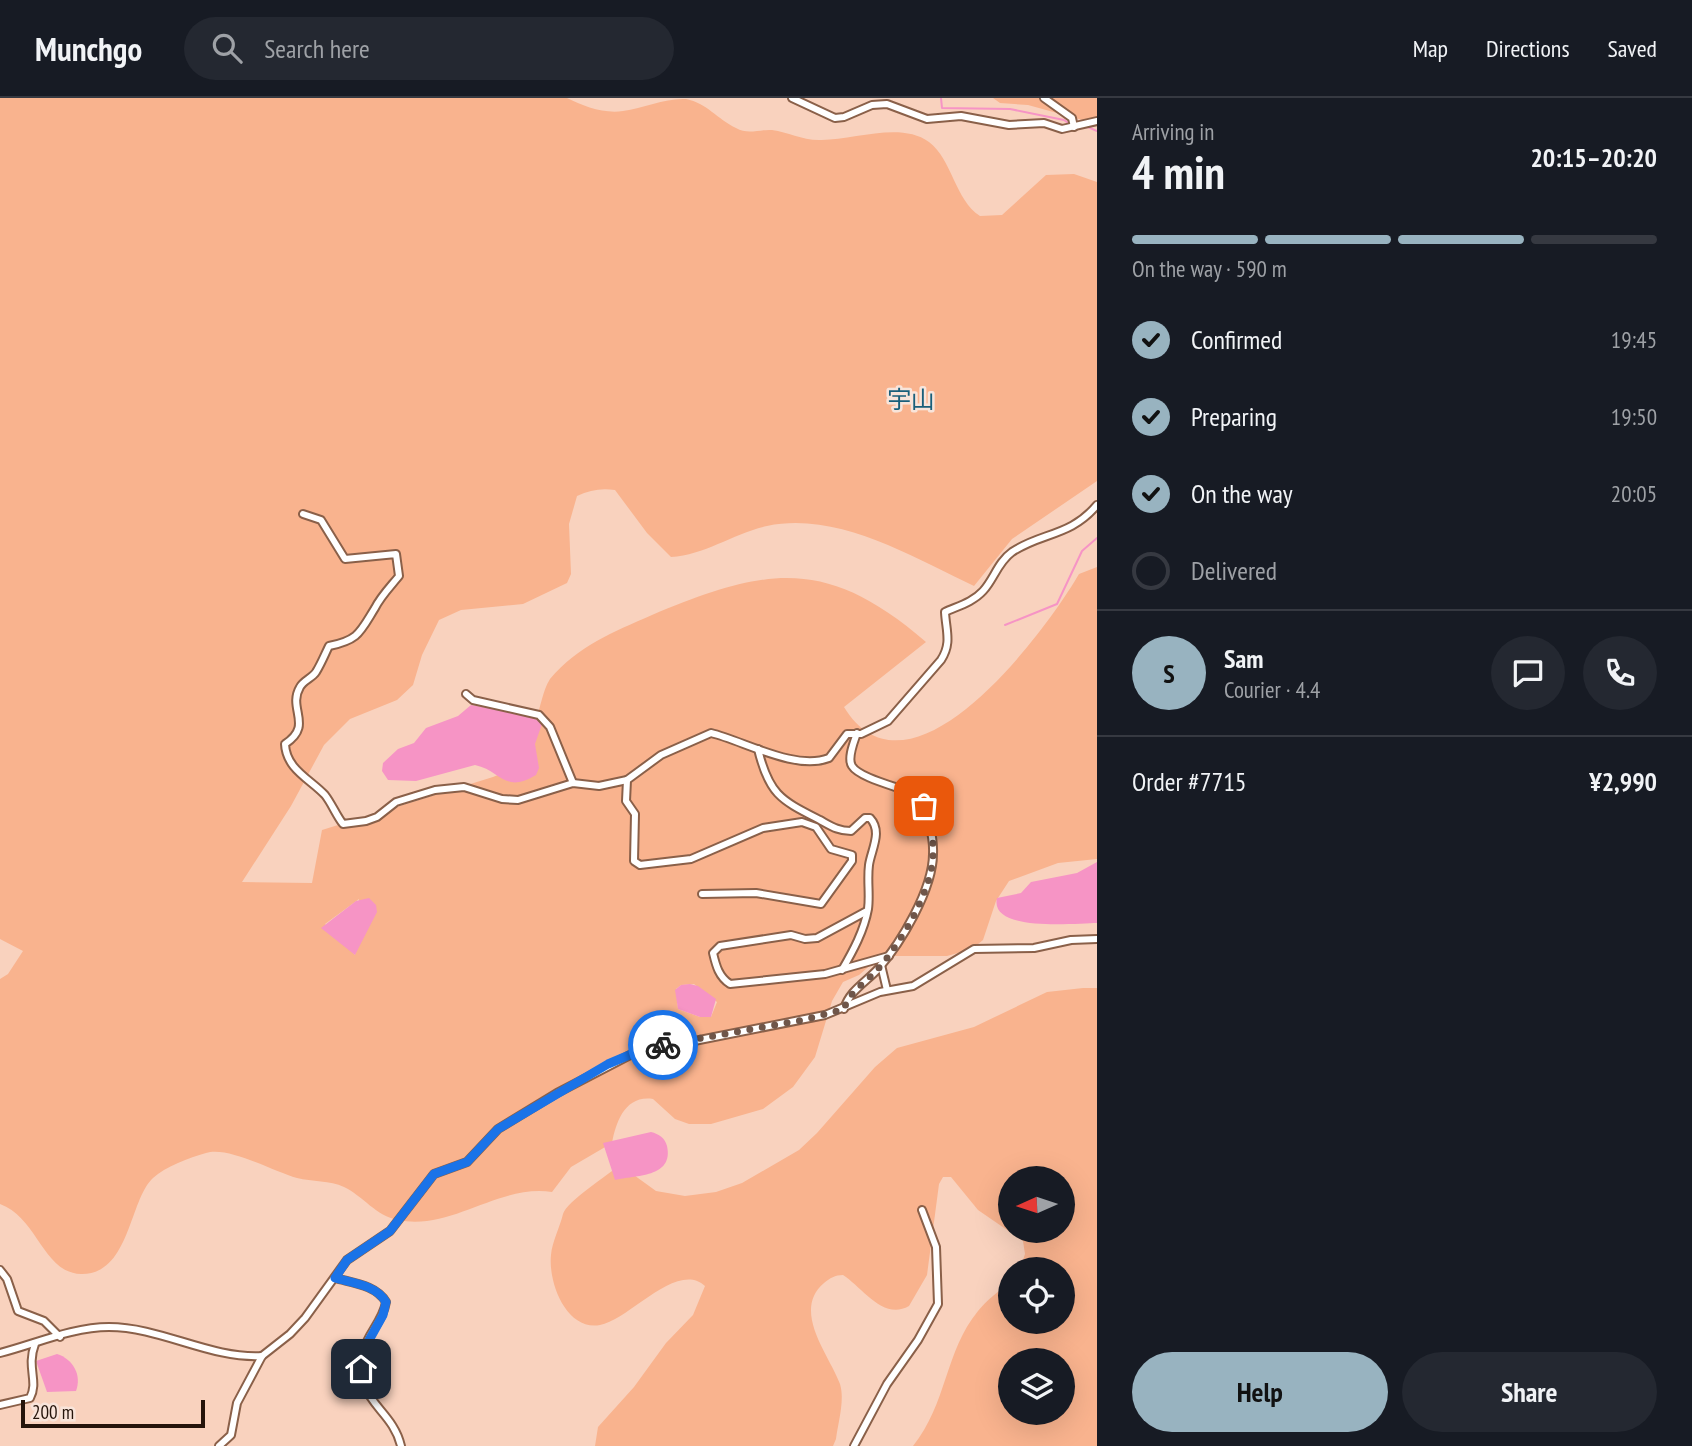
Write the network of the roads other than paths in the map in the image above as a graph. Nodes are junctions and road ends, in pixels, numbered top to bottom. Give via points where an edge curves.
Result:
1 (792, 98) edge
2 (1044, 98) edge
3 (1097, 121) edge
4 (1074, 127) junction
5 (1097, 505) edge
6 (303, 513) dead end
7 (466, 694) dead end
8 (857, 733) junction
9 (758, 749) junction
10 (627, 780) junction
11 (573, 783) junction
12 (702, 894) dead end
13 (867, 911) junction
14 (1097, 939) edge
15 (889, 956) junction
16 (881, 965) junction
17 (842, 970) junction
18 (887, 990) junction
19 (844, 1009) junction
20 (922, 1210) dead end
21 (0, 1270) edge
22 (335, 1278) junction
23 (60, 1337) junction
24 (35, 1344) junction
25 (0, 1353) edge
26 (262, 1356) junction
27 (0, 1405) edge
28 (219, 1446) edge
29 (401, 1446) edge
30 (854, 1446) edge

1 - 4 street via 835,118 887,104 928,119 961,116 1009,125
2 - 4 street via 1072,118
3 - 4 street
5 - 8 street via 1062,533 1014,551 973,600 945,612 950,641 941,660 888,721
6 - 11 street via 321,520 345,559 396,554 399,576 364,628 353,639 329,646 316,672 300,686 299,727 285,744 297,772 324,795 343,824 377,817 396,802 435,790 464,787 518,800
7 - 11 street via 473,700 539,715 554,734
8 - 9 street via 847,734 822,761
8 - 15 street via 850,763 853,768 919,796 933,844 934,857 917,908
9 - 10 street via 711,733 661,755
9 - 13 street via 778,796 790,806 840,831 851,831 865,818 874,822
10 - 11 street via 599,786
10 - 12 street via 626,801 635,814 635,861 640,865 691,859 764,828 802,822 816,827 831,849 852,855 821,904 756,893
13 - 17 street
13 - 17 street via 817,938 778,936 731,943 713,953 723,980 730,984
14 - 18 street via 1034,948 974,949 913,986
15 - 16 street
15 - 17 street
16 - 18 street
16 - 19 street via 850,995
18 - 19 street
19 - 22 street via 661,1045 608,1064 498,1129 467,1162 434,1174 390,1231 347,1260
20 - 30 street via 936,1247 938,1304
21 - 23 street via 18,1311 44,1321
22 - 26 street via 290,1334
22 - 29 street via 370,1288 386,1302 363,1351 362,1384
23 - 24 street
23 - 26 street via 112,1327
24 - 25 street
24 - 27 street via 29,1359 34,1382 30,1398
26 - 28 street via 237,1404 231,1435

